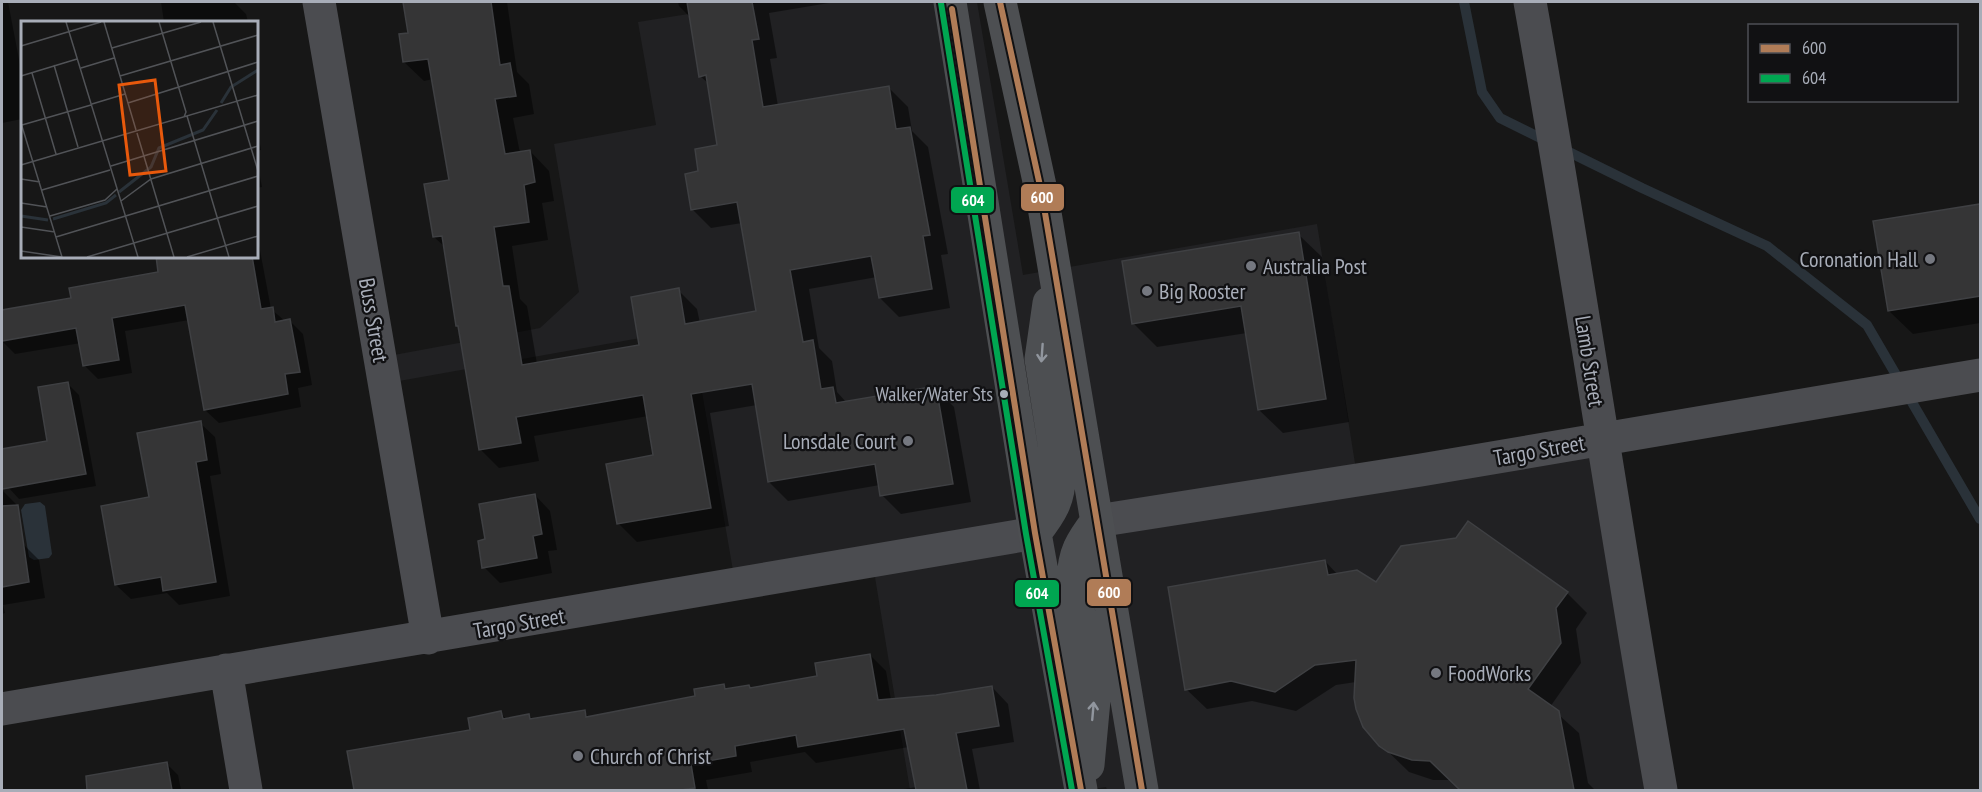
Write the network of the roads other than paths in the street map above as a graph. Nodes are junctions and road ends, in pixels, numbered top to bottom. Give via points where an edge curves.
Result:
1 (319, 2) edge
2 (951, 2) edge
3 (1000, 2) edge
4 (1530, 2) edge
5 (1054, 275) junction
6 (1980, 375) edge
7 (1602, 439) junction
8 (1097, 521) junction
9 (1035, 534) junction
10 (428, 638) junction
11 (226, 670) junction
12 (2, 710) edge
13 (246, 790) edge
14 (1081, 790) edge
15 (1086, 790) edge
16 (1142, 790) edge
17 (1661, 790) edge

1 - 10 street, Buss Street
2 - 9 main road
3 - 5 main road via 1042,195
4 - 7 street, Lamb Street
5 - 8 main road
5 -> 9 main road via 1041,359 1060,487 1052,512
6 - 7 street, Targo Street
7 - 8 street, Targo Street
7 - 17 street, Lamb Street
15 -> 8 main road via 1094,700 1073,580 1075,556
8 - 16 main road
9 - 10 street, Targo Street
9 - 14 main road
10 - 11 street, Targo Street
11 - 12 street, Targo Street
11 - 13 street

